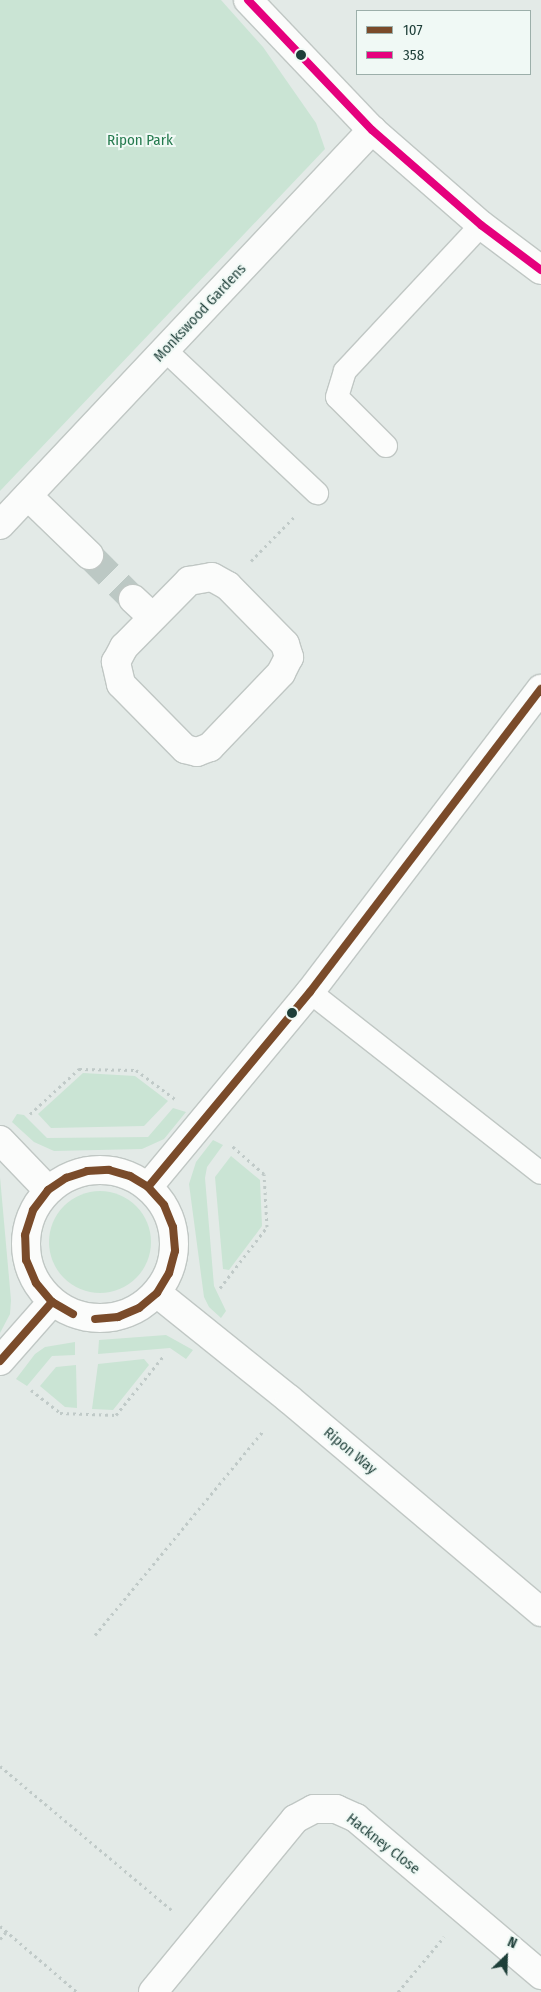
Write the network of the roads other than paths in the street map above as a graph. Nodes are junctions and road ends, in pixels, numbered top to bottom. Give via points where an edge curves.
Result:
1 (248, 0) edge
2 (372, 130) junction
3 (481, 225) junction
4 (541, 270) edge
5 (166, 350) junction
6 (386, 446) dead end
7 (317, 493) road end
8 (28, 496) junction
9 (0, 525) edge
10 (89, 555) tunnel mouth
11 (228, 586) joint
12 (541, 690) edge
13 (310, 992) junction
14 (0, 1140) edge
15 (541, 1173) edge
16 (148, 1187) junction
17 (48, 1190) junction
18 (157, 1293) junction
19 (52, 1302) junction
20 (0, 1361) edge
21 (541, 1612) edge
22 (541, 1975) edge
23 (154, 1992) edge

1 - 2 street
2 - 3 street
2 - 5 street, Monkswood Gardens
3 - 4 street
3 - 6 lane via 345,371 337,397
5 - 7 lane
5 - 8 street, Monkswood Gardens
8 - 9 street, Monkswood Gardens
8 - 10 street
11 - 11 street via 285,644 289,657 281,673 210,747 197,752 185,749 122,684 116,662 143,608 189,581 212,578
12 - 13 street
13 - 15 lane
13 - 16 street
14 - 17 street
16 - 17 street via 130,1176 101,1170 66,1178
16 - 18 street via 164,1205 173,1227 175,1251 169,1273
17 - 19 street via 33,1210 25,1235 26,1260 36,1283
18 - 19 street via 139,1308 118,1317 95,1319 80,1316
18 - 21 street, Ripon Way via 289,1399
19 - 20 street
22 - 23 street, Hackney Close via 356,1818 336,1809 314,1809 295,1819

